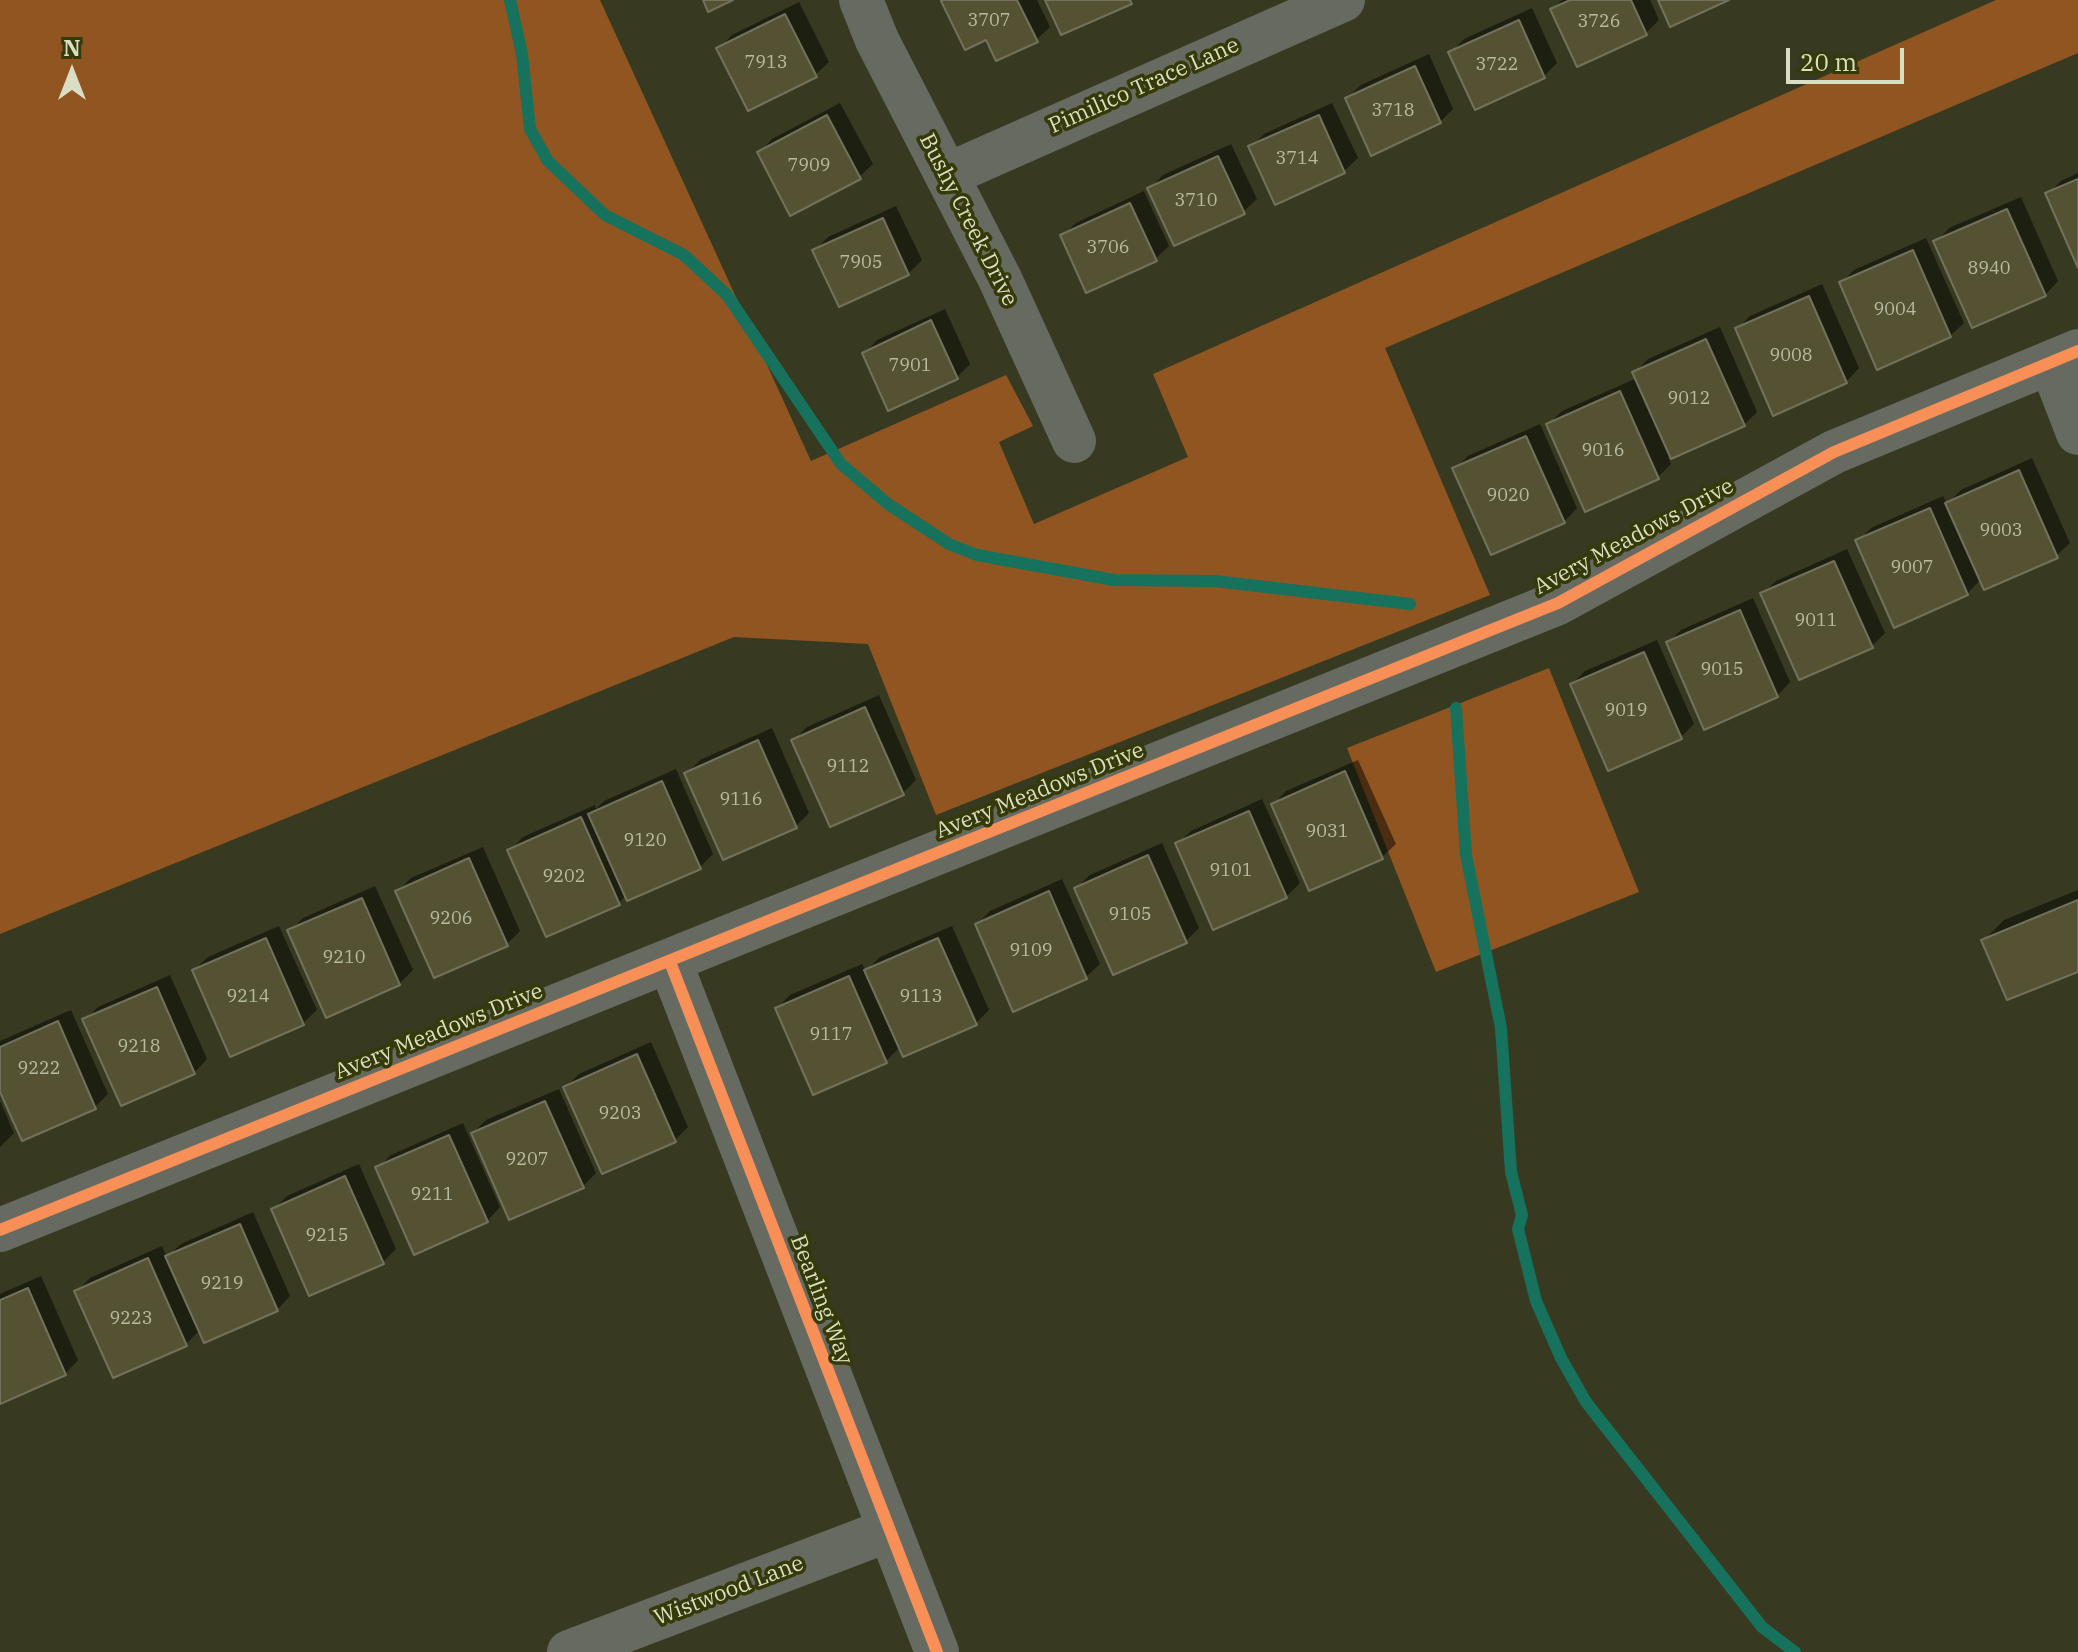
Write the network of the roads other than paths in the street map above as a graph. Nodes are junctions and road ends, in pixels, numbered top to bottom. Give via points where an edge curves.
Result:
1 (861, 0) edge
2 (1343, 0) edge
3 (947, 175) junction
4 (2065, 357) edge
5 (2078, 433) edge
6 (1074, 441) dead end
7 (670, 962) junction
8 (0, 1230) edge
9 (889, 1530) junction
10 (569, 1652) edge
11 (937, 1652) edge

1 - 3 street, Bushy Creek Drive
2 - 3 street, Pimilico Trace Lane
3 - 6 street, Bushy Creek Drive
4 - 5 street
4 - 7 street, Avery Meadows Drive via 1834,452 1558,603
7 - 8 street, Avery Meadows Drive
7 - 9 street, Bearling Way
9 - 10 street, Wistwood Lane
9 - 11 street, Bearling Way

